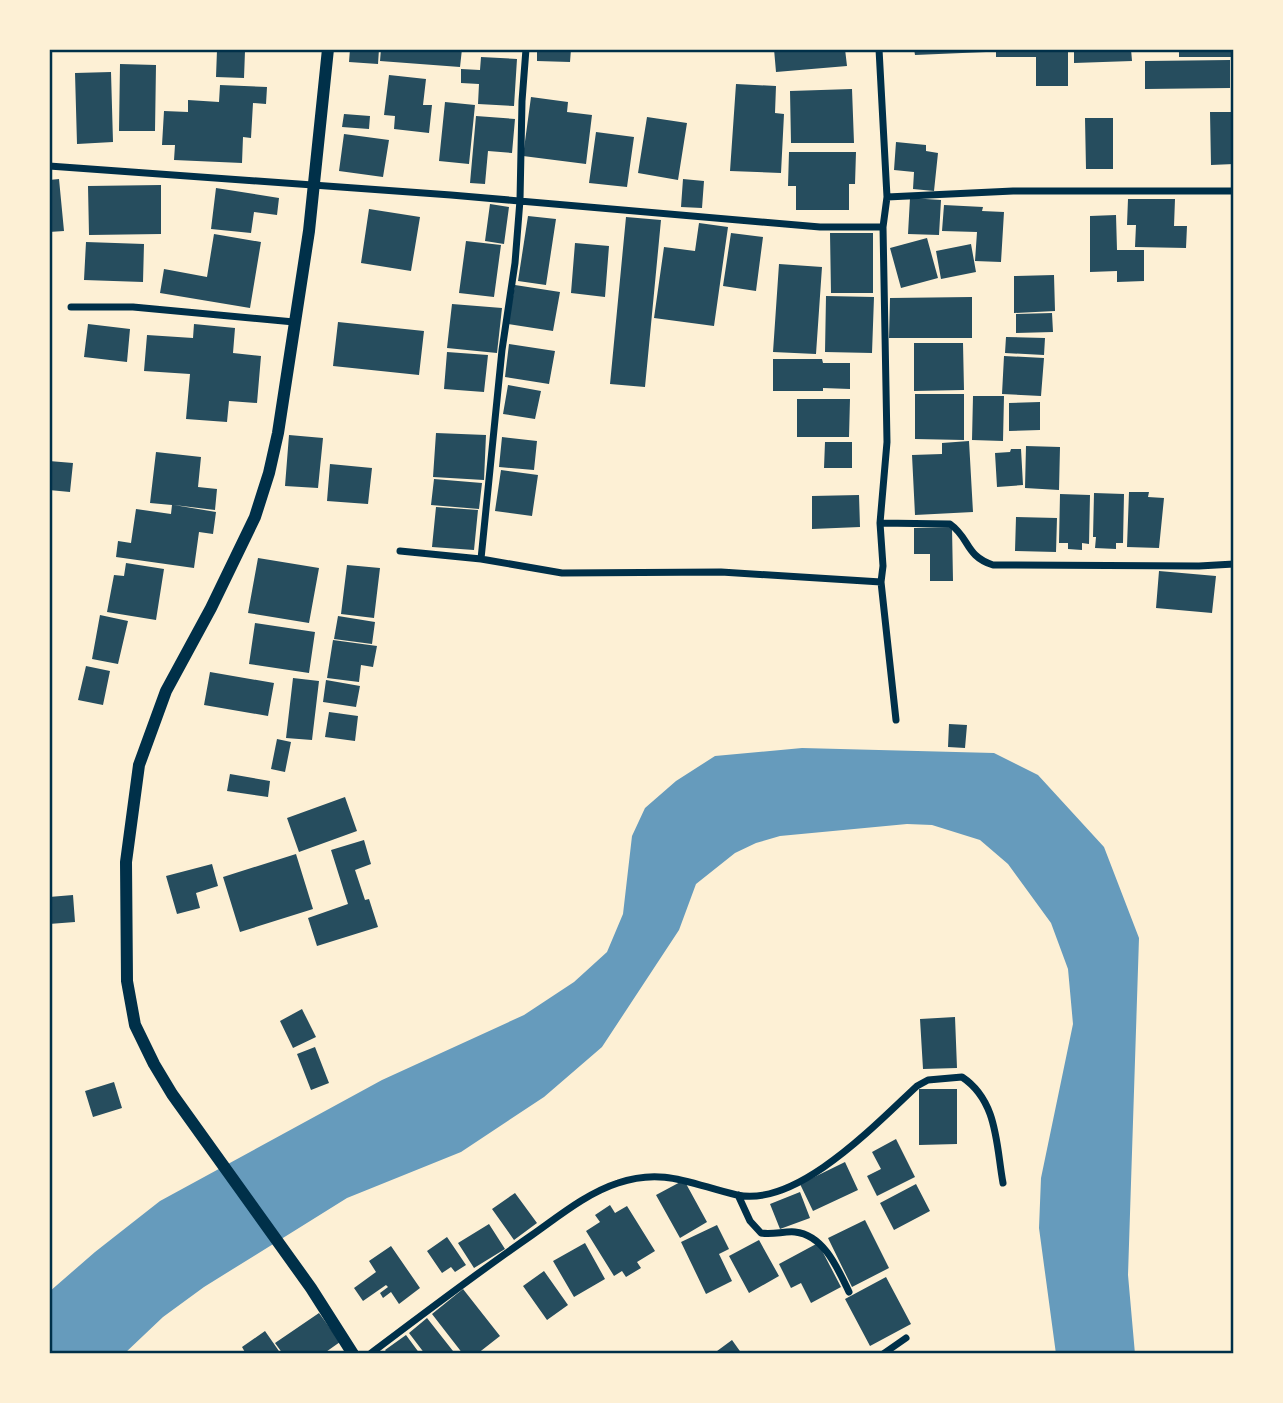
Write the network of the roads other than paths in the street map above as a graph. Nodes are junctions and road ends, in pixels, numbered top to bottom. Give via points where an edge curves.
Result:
1 (328, 49) edge
2 (526, 49) edge
3 (879, 49) edge
4 (49, 166) edge
5 (313, 186) junction
6 (1234, 191) edge
7 (887, 197) junction
8 (520, 200) junction
9 (883, 227) junction
10 (71, 307) dead end
11 (294, 322) junction
12 (880, 523) junction
13 (400, 551) dead end
14 (481, 559) junction
15 (1234, 564) edge
16 (881, 582) junction
17 (896, 720) dead end
18 (1003, 1183) dead end
19 (738, 1195) junction
20 (849, 1292) dead end
21 (906, 1338) dead end
22 (353, 1354) edge
23 (370, 1354) edge
24 (883, 1354) edge

1 - 5 street
2 - 8 street
3 - 7 street
4 - 5 street
5 - 8 street
5 - 11 street
6 - 7 street via 1013,191
7 - 9 street
8 - 9 street via 820,227
8 - 14 street
9 - 12 street via 887,442
10 - 11 street via 133,307
11 - 22 street via 278,433 256,517 166,691 139,765 125,862 127,981 135,1025 172,1094 312,1288
12 - 15 street via 950,524 975,556 993,565
12 - 16 street
13 - 14 street
14 - 16 street via 562,573 721,572
16 - 17 street
18 - 19 street via 990,1109 974,1085 962,1077 946,1077 917,1086 821,1169 783,1190 758,1197
19 - 20 street via 761,1233 802,1233 819,1243
19 - 23 street via 663,1175 615,1184 584,1199
21 - 24 street

